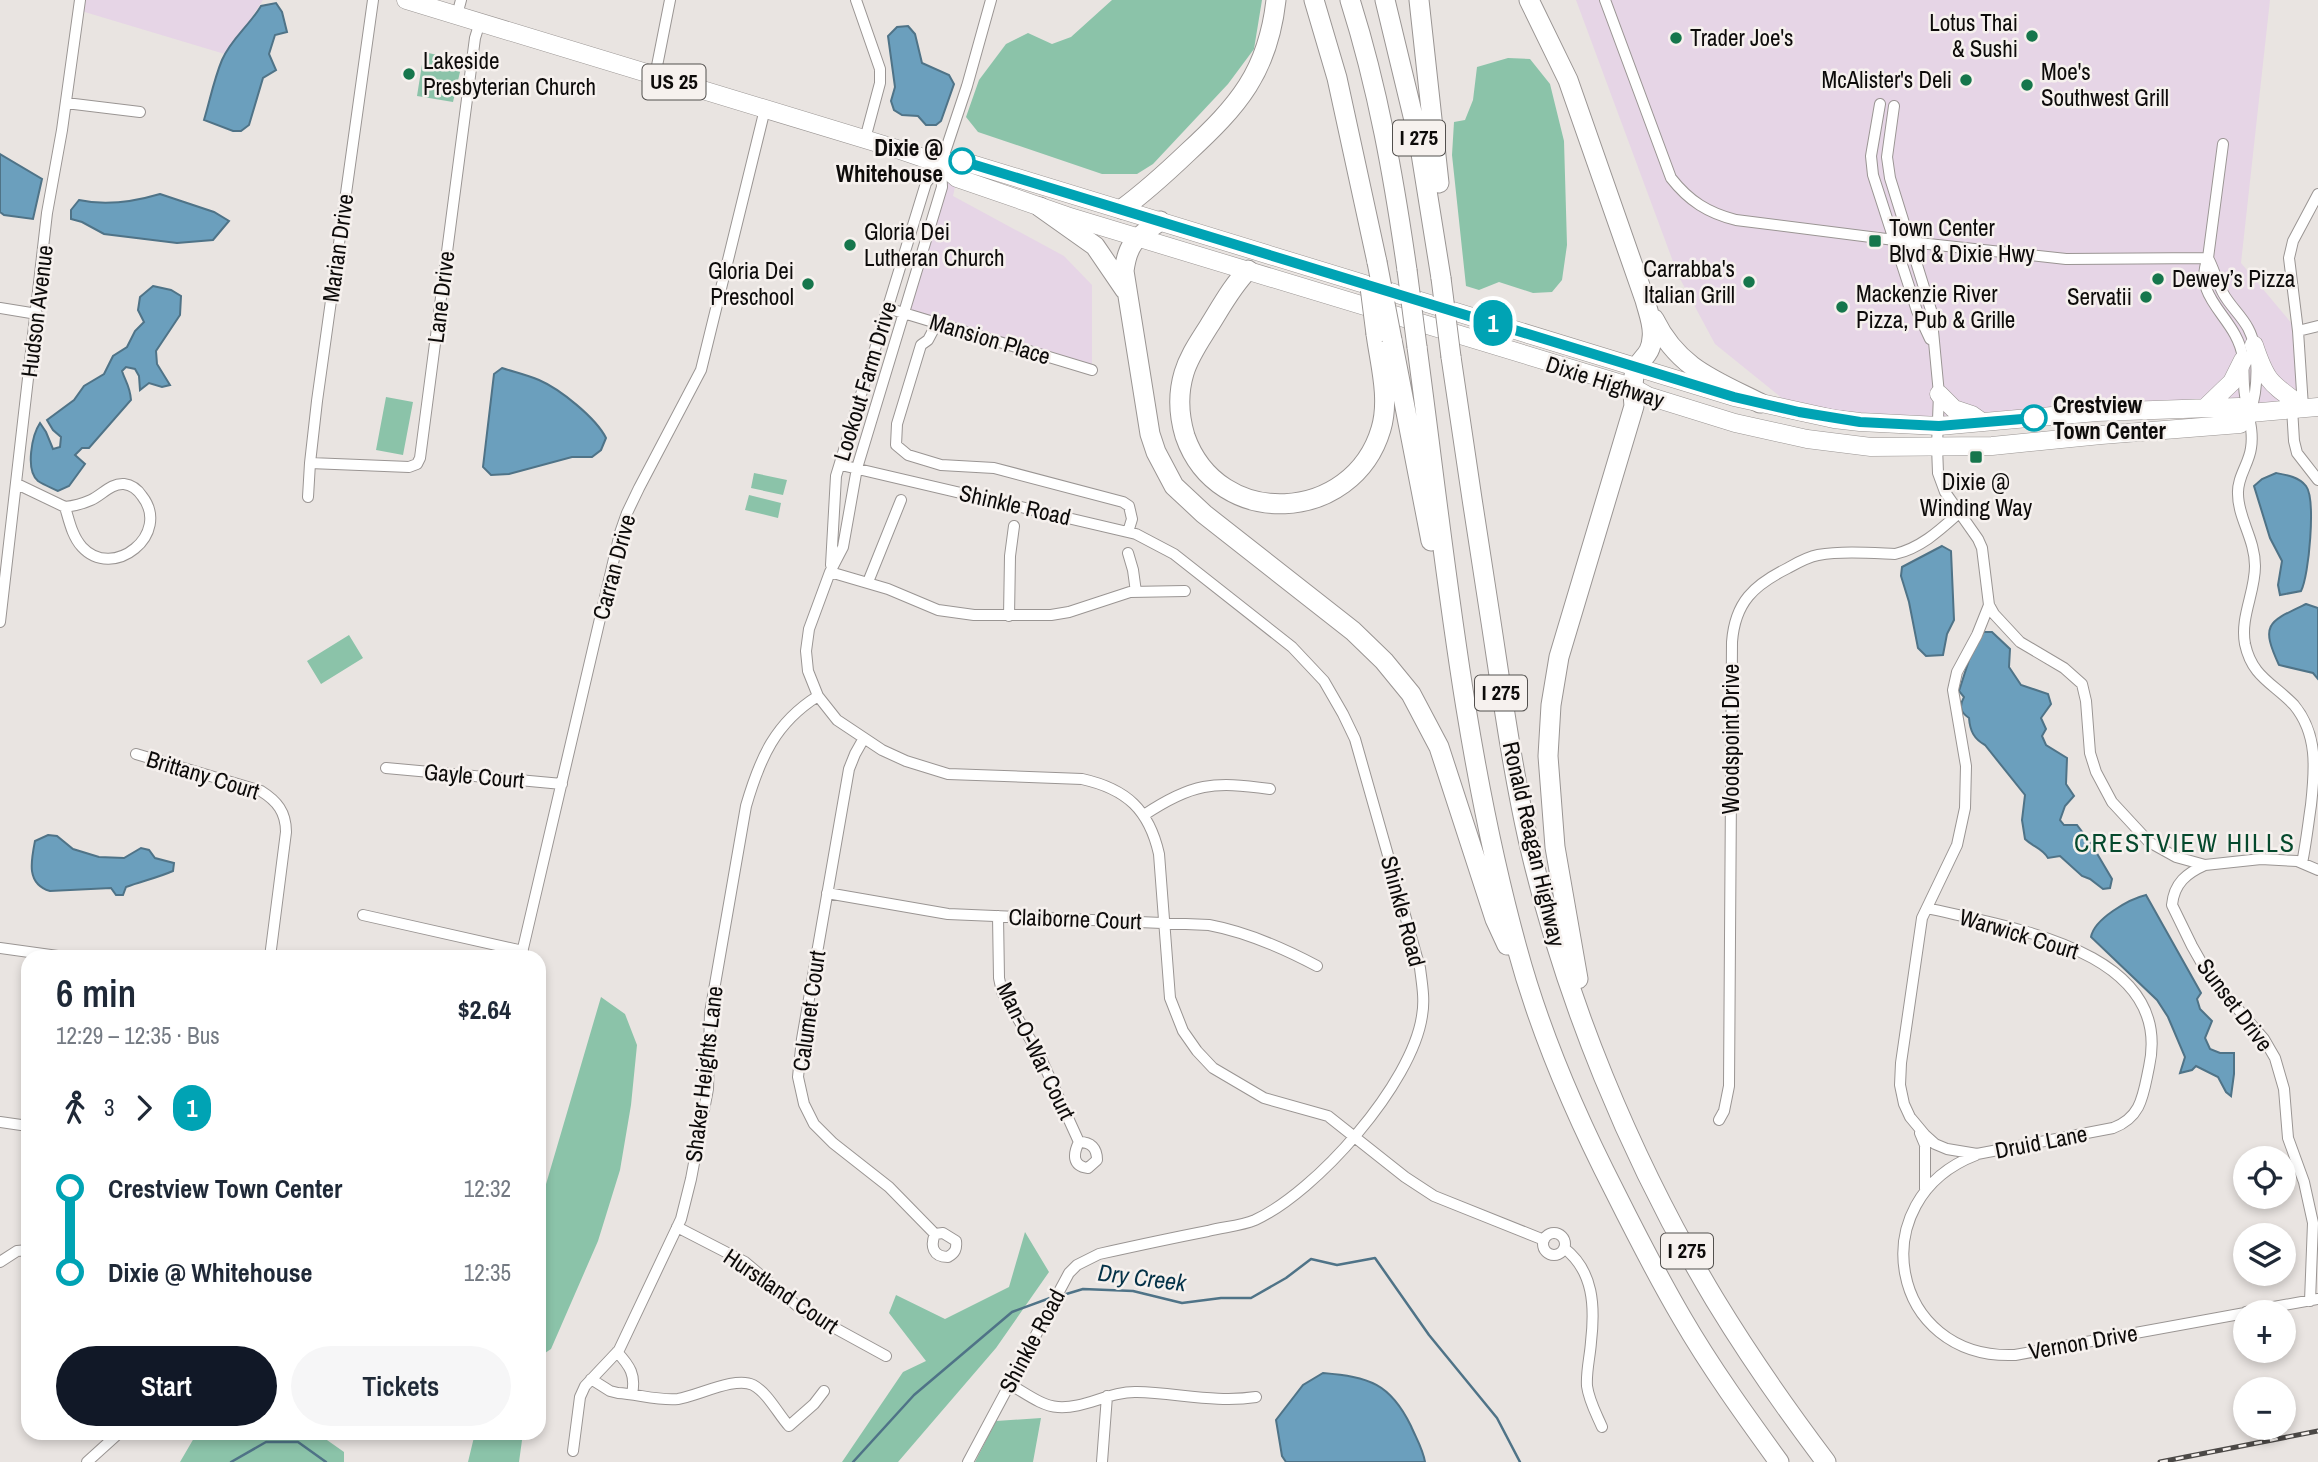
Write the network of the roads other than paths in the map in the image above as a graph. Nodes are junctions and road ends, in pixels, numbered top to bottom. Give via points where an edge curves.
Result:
1 (80, 0) edge
2 (373, 0) edge
3 (406, 0) edge
4 (670, 0) edge
5 (856, 0) edge
6 (991, 0) edge
7 (1276, 0) edge
8 (1314, 0) edge
9 (1350, 0) edge
10 (1385, 0) edge
11 (1419, 0) edge
12 (1529, 0) edge
13 (1605, 0) edge
14 (459, 8) edge
15 (480, 22) junction
16 (655, 76) junction
17 (66, 103) junction
18 (1880, 104) dead end
19 (1894, 106) dead end
20 (765, 109) junction
21 (141, 112) dead end
22 (865, 139) junction
23 (2223, 144) dead end
24 (941, 164) junction
25 (2318, 194) edge
26 (1040, 207) junction
27 (1122, 209) junction
28 (1160, 221) junction
29 (1138, 238) junction
30 (1894, 239) junction
31 (1910, 242) junction
32 (2208, 258) junction
33 (1248, 270) junction
34 (1441, 278) junction
35 (1126, 291) junction
36 (1645, 300) junction
37 (0, 308) edge
38 (887, 308) junction
39 (37, 314) junction
40 (905, 314) junction
41 (937, 323) junction
42 (2318, 326) edge
43 (2298, 331) junction
44 (1384, 337) junction
45 (2254, 345) junction
46 (1933, 346) junction
47 (2243, 360) junction
48 (1637, 367) junction
49 (1092, 370) dead end
50 (1632, 387) junction
51 (1939, 394) junction
52 (1760, 403) junction
53 (2205, 408) junction
54 (2304, 408) edge
55 (2250, 413) junction
56 (1982, 422) junction
57 (1939, 426) junction
58 (1937, 446) junction
59 (310, 463) junction
60 (841, 465) junction
61 (857, 468) junction
62 (2318, 480) edge
63 (17, 484) junction
64 (308, 497) dead end
65 (901, 500) dead end
66 (65, 507) junction
67 (1959, 513) junction
68 (1014, 526) dead end
69 (1128, 532) junction
70 (1128, 553) dead end
71 (830, 572) junction
72 (868, 582) junction
73 (1185, 591) dead end
74 (1136, 592) junction
75 (1989, 605) junction
76 (1009, 616) junction
77 (0, 622) edge
78 (1460, 666) junction
79 (818, 696) junction
80 (864, 738) junction
81 (136, 754) dead end
82 (386, 768) dead end
83 (562, 784) junction
84 (1270, 789) dead end
85 (1144, 815) junction
86 (2176, 857) junction
87 (2302, 863) junction
88 (2205, 865) junction
89 (2318, 870) edge
90 (2182, 878) junction
91 (827, 893) junction
92 (1927, 908) junction
93 (363, 915) dead end
94 (998, 916) junction
95 (1164, 923) junction
96 (0, 948) edge
97 (271, 950) edge
98 (506, 950) edge
99 (523, 950) edge
100 (21, 951) edge
101 (1317, 966) dead end
102 (1584, 1021) junction
103 (1540, 1022) junction
104 (2132, 1117) joint
105 (1719, 1120) dead end
106 (0, 1122) edge
107 (21, 1125) edge
108 (1917, 1127) junction
109 (1353, 1137) junction
110 (1079, 1142) dead end
111 (1977, 1154) junction
112 (1925, 1189) junction
113 (677, 1227) junction
114 (935, 1234) dead end
115 (21, 1251) edge
116 (0, 1262) edge
117 (2314, 1300) edge
118 (2296, 1303) edge
119 (2233, 1315) edge
120 (617, 1352) junction
121 (886, 1356) dead end
122 (591, 1379) junction
123 (1009, 1384) junction
124 (824, 1391) dead end
125 (632, 1394) junction
126 (1107, 1396) junction
127 (1256, 1397) dead end
128 (1602, 1427) dead end
129 (111, 1440) edge
130 (573, 1451) dead end
131 (87, 1462) edge
132 (968, 1462) edge
133 (1102, 1462) edge
134 (1779, 1462) edge
135 (1826, 1462) edge

1 - 17 street, Hudson Avenue
2 - 59 street, Marian Drive
3 - 14 main road, Dixie Highway / US 25
4 - 16 street
5 - 22 street via 880,69
6 - 24 street
7 - 27 highway via 1268,46 1245,92 1219,123
8 - 44 highway, bridge via 1337,78 1361,193
9 - 78 highway, Ronald Reagan Highway / I 275, bridge via 1386,139
10 - 34 highway, Ronald Reagan Highway / I 275 via 1419,141
11 - 34 highway via 1446,242
12 - 36 highway via 1568,79
13 - 30 street via 1664,162 1684,194 1726,217
14 - 15 main road, Dixie Highway / US 25
15 - 16 main road, Dixie Highway / US 25
15 - 59 street, Lane Drive via 421,458 409,467
16 - 20 main road, Dixie Highway / US 25
17 - 21 street
17 - 39 street, Hudson Avenue via 47,213
18 - 30 street via 1871,156
19 - 31 street via 1887,157
20 - 22 main road, Dixie Highway / US 25
20 - 83 street, Carran Drive via 701,370 620,533
22 - 24 main road, Dixie Highway / US 25
23 - 32 street
24 - 26 main road, Dixie Highway / US 25 via 957,178
24 - 27 main road, Dixie Highway / US 25 via 962,161
24 - 38 street, Lookout Farm Drive via 926,183
24 - 40 street, Lookout Farm Drive via 942,187
25 - 43 street via 2290,250
26 - 29 main road, Dixie Highway / US 25
26 - 35 highway via 1095,246
27 - 28 main road, Dixie Highway / US 25
28 - 29 highway
28 - 48 main road, Dixie Highway / US 25
29 - 33 main road, Dixie Highway / US 25
29 - 35 highway via 1127,252
30 - 31 street
30 - 46 street
31 - 32 street via 2066,259
31 - 46 street via 1931,310
32 - 45 street via 2222,292 2245,323
32 - 47 street via 2203,271 2205,287 2235,332
33 - 44 highway via 1191,356 1180,396 1183,427 1196,457 1213,478 1239,495 1271,504 1305,502 1334,490 1364,464 1375,446 1384,410
33 - 50 main road, Dixie Highway / US 25
34 - 102 highway, Ronald Reagan Highway / I 275, bridge via 1511,752 1546,906
35 - 103 highway via 1150,434 1164,471 1204,514 1369,646 1411,694 1439,747 1495,919
36 - 48 highway via 1653,339
36 - 52 highway via 1663,338 1683,360
37 - 39 street
38 - 40 street, Mansion Place
38 - 60 street, Lookout Farm Drive
39 - 63 street, Hudson Avenue
40 - 41 street, Mansion Place
40 - 61 street, Lookout Farm Drive
41 - 49 street, Mansion Place
41 - 69 street via 921,345 897,424 896,445 901,451 941,465 994,468 1124,502 1132,519
42 - 43 street
43 - 54 street
44 - 78 highway via 1431,541 1442,625
45 - 54 main road via 2266,377
45 - 55 street via 2256,396
46 - 51 street
47 - 53 main road via 2232,382
47 - 55 street
48 - 50 highway
48 - 52 main road, Dixie Highway / US 25
50 - 57 main road via 1844,435 1908,439
50 - 58 main road, Dixie Highway / US 25 via 1735,423 1807,439 1871,447
50 - 102 highway via 1634,406 1626,436 1559,657 1549,732 1555,848
51 - 56 main road via 1954,409
51 - 57 street
52 - 57 main road, Dixie Highway / US 25 via 1860,422
53 - 55 main road, Dixie Highway / US 25 via 2239,407
53 - 56 main road, Dixie Highway / US 25
54 - 55 main road, Dixie Highway / US 25
54 - 62 street via 2294,441 2297,453
55 - 58 main road, Dixie Highway / US 25 via 2240,424 1992,446
55 - 87 street via 2251,449 2238,495 2255,569 2244,637 2256,671 2295,706 2311,732 2316,767
56 - 57 main road, Dixie Highway / US 25
57 - 58 street
58 - 67 street via 1940,480
59 - 64 street, Marian Drive
60 - 61 street, Shinkle Road
60 - 71 street, Lookout Farm Drive via 834,492
61 - 69 street, Shinkle Road
61 - 71 street, Lookout Farm Drive via 843,547
63 - 66 street
63 - 77 street, Hudson Avenue
65 - 72 street
66 - 66 street via 82,547 98,559 129,553 150,529 146,500 132,486 106,489 80,505
67 - 75 street via 1982,548
67 - 105 street, Woodspoint Drive via 1904,552 1811,557 1762,583 1740,608 1732,642 1729,1086
68 - 76 street
69 - 109 street, Shinkle Road via 1174,554 1292,647 1324,681 1355,739 1420,968 1423,1001 1420,1028 1409,1055 1388,1093
70 - 74 street
71 - 72 street
71 - 79 street, Lookout Farm Drive via 806,643 808,671
72 - 76 street via 938,610
73 - 74 street
74 - 76 street via 1069,612
75 - 86 street via 2020,642 2082,684 2090,753 2105,792 2137,831
75 - 92 street via 1953,690 1966,766 1965,808 1957,845
78 - 103 highway, Ronald Reagan Highway / I 275 via 1494,856
79 - 80 street, Lookout Farm Drive via 837,720
79 - 113 street, Shaker Heights Lane via 775,735 746,806 710,1013 708,1089
80 - 85 street, Lookout Farm Drive via 906,761 948,774 1101,783 1122,793
80 - 91 street, Calumet Court via 849,769
81 - 97 street, Brittany Court via 261,791 279,806 286,832
82 - 83 street, Gayle Court
83 - 99 street, Carran Drive
84 - 85 street via 1197,787 1170,797
85 - 95 street, Lookout Farm Drive via 1159,854
86 - 88 street
86 - 90 street, Sunset Drive
87 - 88 street via 2261,859
87 - 89 street
88 - 90 street
90 - 117 street, Sunset Drive via 2172,898 2175,914 2210,976 2275,1058 2284,1089 2288,1138 2313,1223
91 - 94 street, Claiborne Court via 948,914
91 - 114 street, Calumet Court via 798,1069 803,1104 822,1134 889,1187
92 - 104 street, Warwick Court via 2066,944 2111,970 2130,988 2147,1015 2153,1037 2142,1099
92 - 108 street via 1919,931 1901,1063 1903,1104
93 - 98 street
94 - 95 street, Claiborne Court
94 - 110 street, Man-O-War Court via 1002,992 1039,1054
95 - 101 street, Claiborne Court via 1228,929
95 - 109 street, Lookout Farm Drive via 1170,998 1196,1051 1252,1093 1328,1116
96 - 100 street
102 - 135 highway, Ronald Reagan Highway / I 275 via 1619,1112 1689,1256 1751,1358
103 - 134 highway, Ronald Reagan Highway / I 275 via 1583,1129 1650,1262 1729,1393
104 - 111 street, Druid Lane via 2113,1128
106 - 107 street
108 - 111 street, Druid Lane via 1935,1144
108 - 112 street via 1925,1146
109 - 123 street, Shinkle Road via 1293,1197 1251,1222 1099,1254 1077,1265 1058,1291
109 - 128 street, Lookout Farm Drive via 1434,1196 1544,1240 1548,1234 1558,1233 1565,1241 1564,1248 1582,1267 1590,1286 1593,1314 1587,1385
111 - 112 street via 1948,1167
112 - 119 street, Vernon Drive via 1909,1219 1903,1261 1911,1294 1929,1323 1961,1346 2015,1355
113 - 120 street, Shaker Heights Lane
113 - 121 street, Hurstland Court via 745,1262 802,1310
115 - 116 street
117 - 118 street, Vernon Drive
120 - 122 street, Shaker Heights Lane
120 - 125 street via 632,1372
122 - 125 street via 610,1391
122 - 130 street, Shaker Heights Lane via 580,1397
123 - 126 street via 1048,1406 1069,1407
123 - 132 street, Shinkle Road
124 - 125 street via 789,1426 761,1391 746,1383 678,1399
126 - 127 street via 1135,1392 1236,1400
126 - 133 street
129 - 131 street

